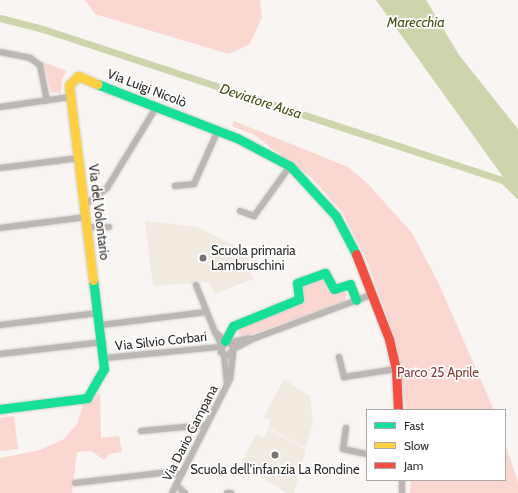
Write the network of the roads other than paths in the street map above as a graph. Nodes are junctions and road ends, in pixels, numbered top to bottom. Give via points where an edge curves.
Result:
1 (0, 52) edge
2 (69, 85) joint
3 (70, 97) junction
4 (47, 100) junction
5 (157, 106) junction
6 (0, 107) edge
7 (218, 130) junction
8 (79, 158) junction
9 (290, 166) junction
10 (0, 168) edge
11 (175, 186) dead end
12 (85, 206) junction
13 (240, 211) dead end
14 (86, 217) junction
15 (87, 227) junction
16 (109, 227) dead end
17 (0, 228) edge
18 (196, 285) dead end
19 (373, 294) junction
20 (356, 300) junction
21 (206, 312) junction
22 (98, 313) junction
23 (0, 325) edge
24 (100, 325) junction
25 (255, 338) junction
26 (103, 342) junction
27 (225, 343) junction
28 (234, 351) junction
29 (0, 354) edge
30 (224, 355) junction
31 (339, 357) dead end
32 (105, 358) junction
33 (396, 369) junction
34 (227, 383) junction
35 (0, 409) edge
36 (398, 409) edge
37 (205, 425) junction
38 (346, 428) dead end
39 (141, 431) dead end
40 (366, 454) edge
41 (181, 475) junction
42 (402, 481) edge
43 (75, 483) dead end
44 (176, 485) junction
45 (172, 493) edge
46 (185, 493) edge
47 (226, 493) edge
48 (231, 493) edge
49 (402, 493) edge

1 - 4 street via 30,58 40,65
2 - 3 street, Via del Volontario
2 - 5 street, Via Luigi Nicolò via 72,78 85,78
3 - 4 street
3 - 8 street, Via del Volontario
4 - 6 street
5 - 7 street, Via Luigi Nicolò
5 - 12 street via 107,188
7 - 9 street, Via Luigi Nicolò
7 - 11 street via 194,184
8 - 10 street
8 - 12 street, Via del Volontario
9 - 13 street via 254,216
9 - 19 street, Via Luigi Nicolò via 336,216
12 - 14 street, Via del Volontario
14 - 15 street, Via del Volontario
14 - 17 street
15 - 16 street
15 - 22 street, Via del Volontario
18 - 21 street
19 - 20 street
19 - 33 street, Via Luigi Nicolò
20 - 25 street
20 - 27 street via 350,284 334,289 325,273 297,283 299,299 233,326
21 - 24 street
21 - 27 street via 215,332
22 - 23 street
22 - 24 street, Via del Volontario
24 - 26 street, Via del Volontario
25 - 27 street, Via Silvio Corbari
25 - 28 street
26 - 29 street
26 - 32 street, Via del Volontario
27 - 28 street
27 - 30 street
27 - 32 street, Via Silvio Corbari
28 - 30 street
28 - 34 street, Via Dario Campana via 232,372
30 - 34 street, Via Dario Campana
31 - 33 street via 344,377
32 - 35 street via 98,382 87,398
33 - 36 street, Via Luigi Nicolò
34 - 37 street, Via Dario Campana
37 - 39 street
37 - 41 street, Via Dario Campana
38 - 40 street via 343,449
41 - 43 street via 169,472
41 - 44 street, Via Dario Campana
42 - 49 street
44 - 45 street, Via Dario Campana
44 - 46 street
47 - 48 street

